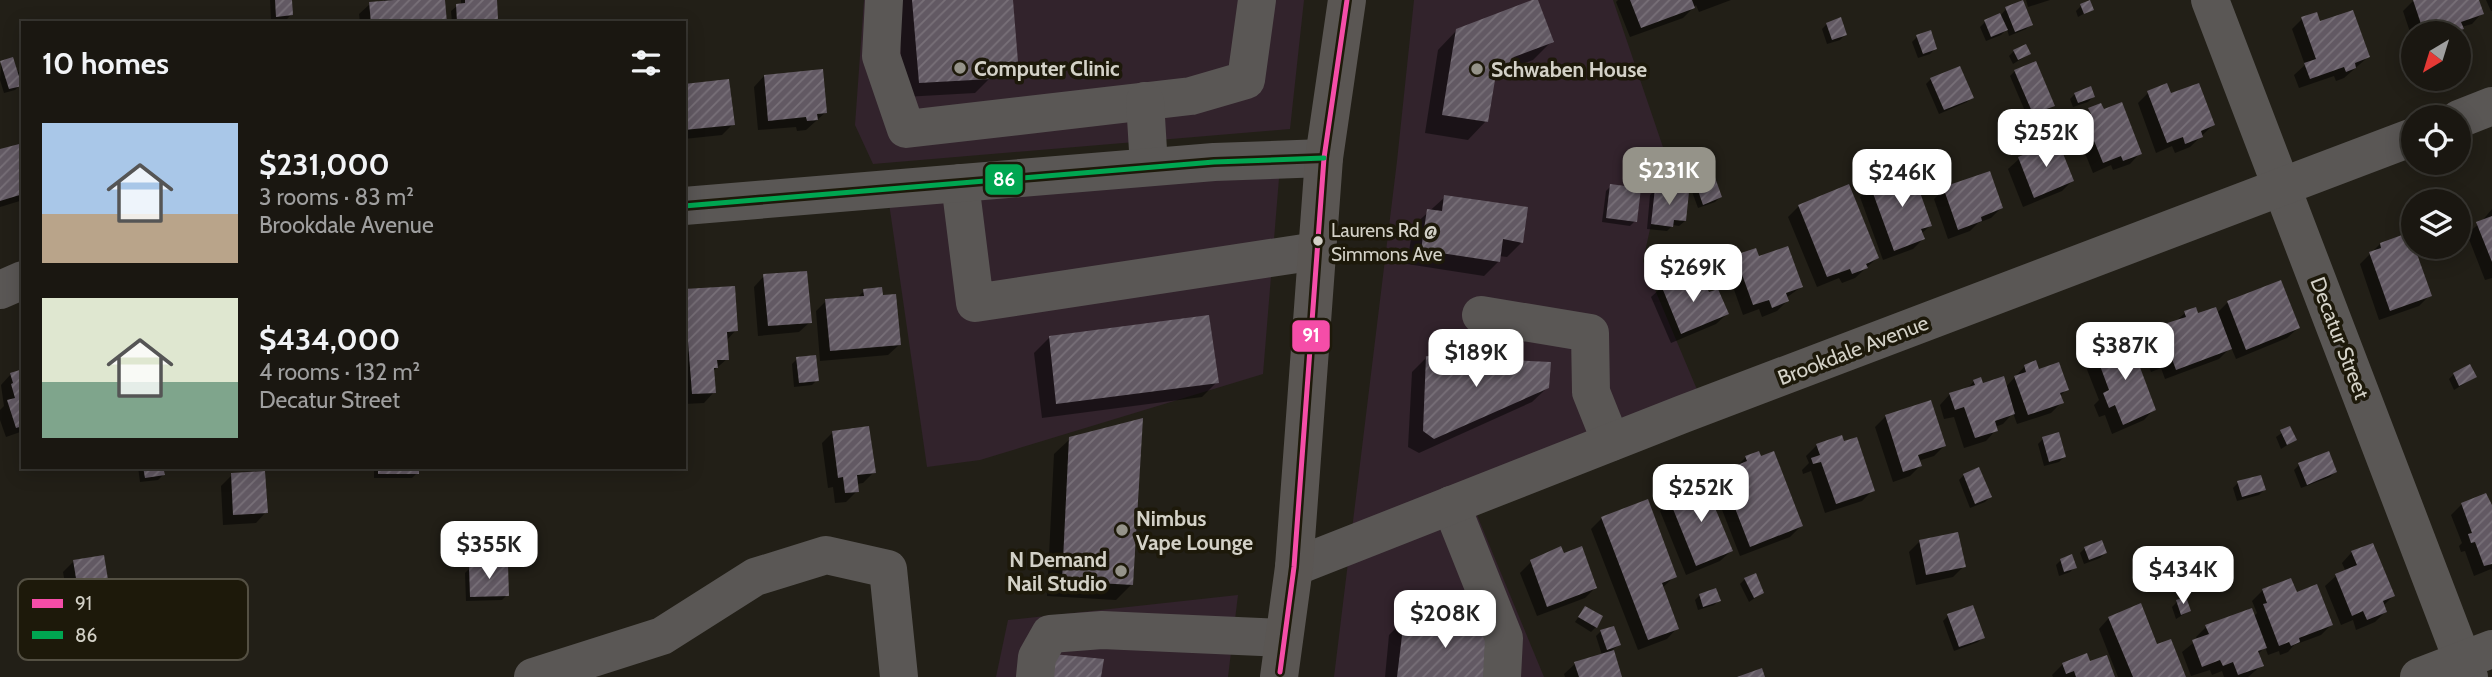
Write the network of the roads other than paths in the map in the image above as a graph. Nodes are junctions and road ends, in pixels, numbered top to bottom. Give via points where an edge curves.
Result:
1 (884, 0) edge
2 (1256, 0) edge
3 (1347, 0) edge
4 (2210, 0) edge
5 (1145, 101) junction
6 (2492, 106) edge
7 (2471, 114) edge
8 (938, 125) junction
9 (2401, 141) edge
10 (1324, 158) junction
11 (1149, 167) junction
12 (952, 183) junction
13 (2283, 187) junction
14 (686, 206) edge
15 (1317, 251) junction
16 (21, 281) edge
17 (0, 289) edge
18 (1481, 315) dead end
19 (1611, 442) junction
20 (1451, 505) junction
21 (1294, 567) junction
22 (1284, 638) junction
23 (2474, 662) edge
24 (533, 677) edge
25 (899, 677) edge
26 (1035, 677) edge
27 (1279, 677) edge
28 (1502, 677) edge
29 (2418, 677) edge

1 - 8 street via 881,56 906,129
2 - 5 street via 1246,80 1191,96
3 - 10 main road
4 - 13 street, Decatur Street
5 - 8 street
5 - 11 street
6 - 7 street
8 - 12 street
9 - 13 street, Brookdale Avenue
10 - 11 street
10 - 15 main road
11 - 12 street
12 - 14 street
12 - 15 street via 975,303
13 - 19 street, Brookdale Avenue
13 - 23 street, Decatur Street
15 - 21 main road
16 - 17 street
18 - 19 street via 1590,333 1591,392
19 - 20 street, Brookdale Avenue
20 - 21 street, Brookdale Avenue
20 - 28 street via 1504,638
21 - 22 main road
22 - 26 street via 1102,629 1050,634 1037,657
22 - 27 main road
23 - 29 street
24 - 25 street via 662,636 755,577 826,555 888,569

